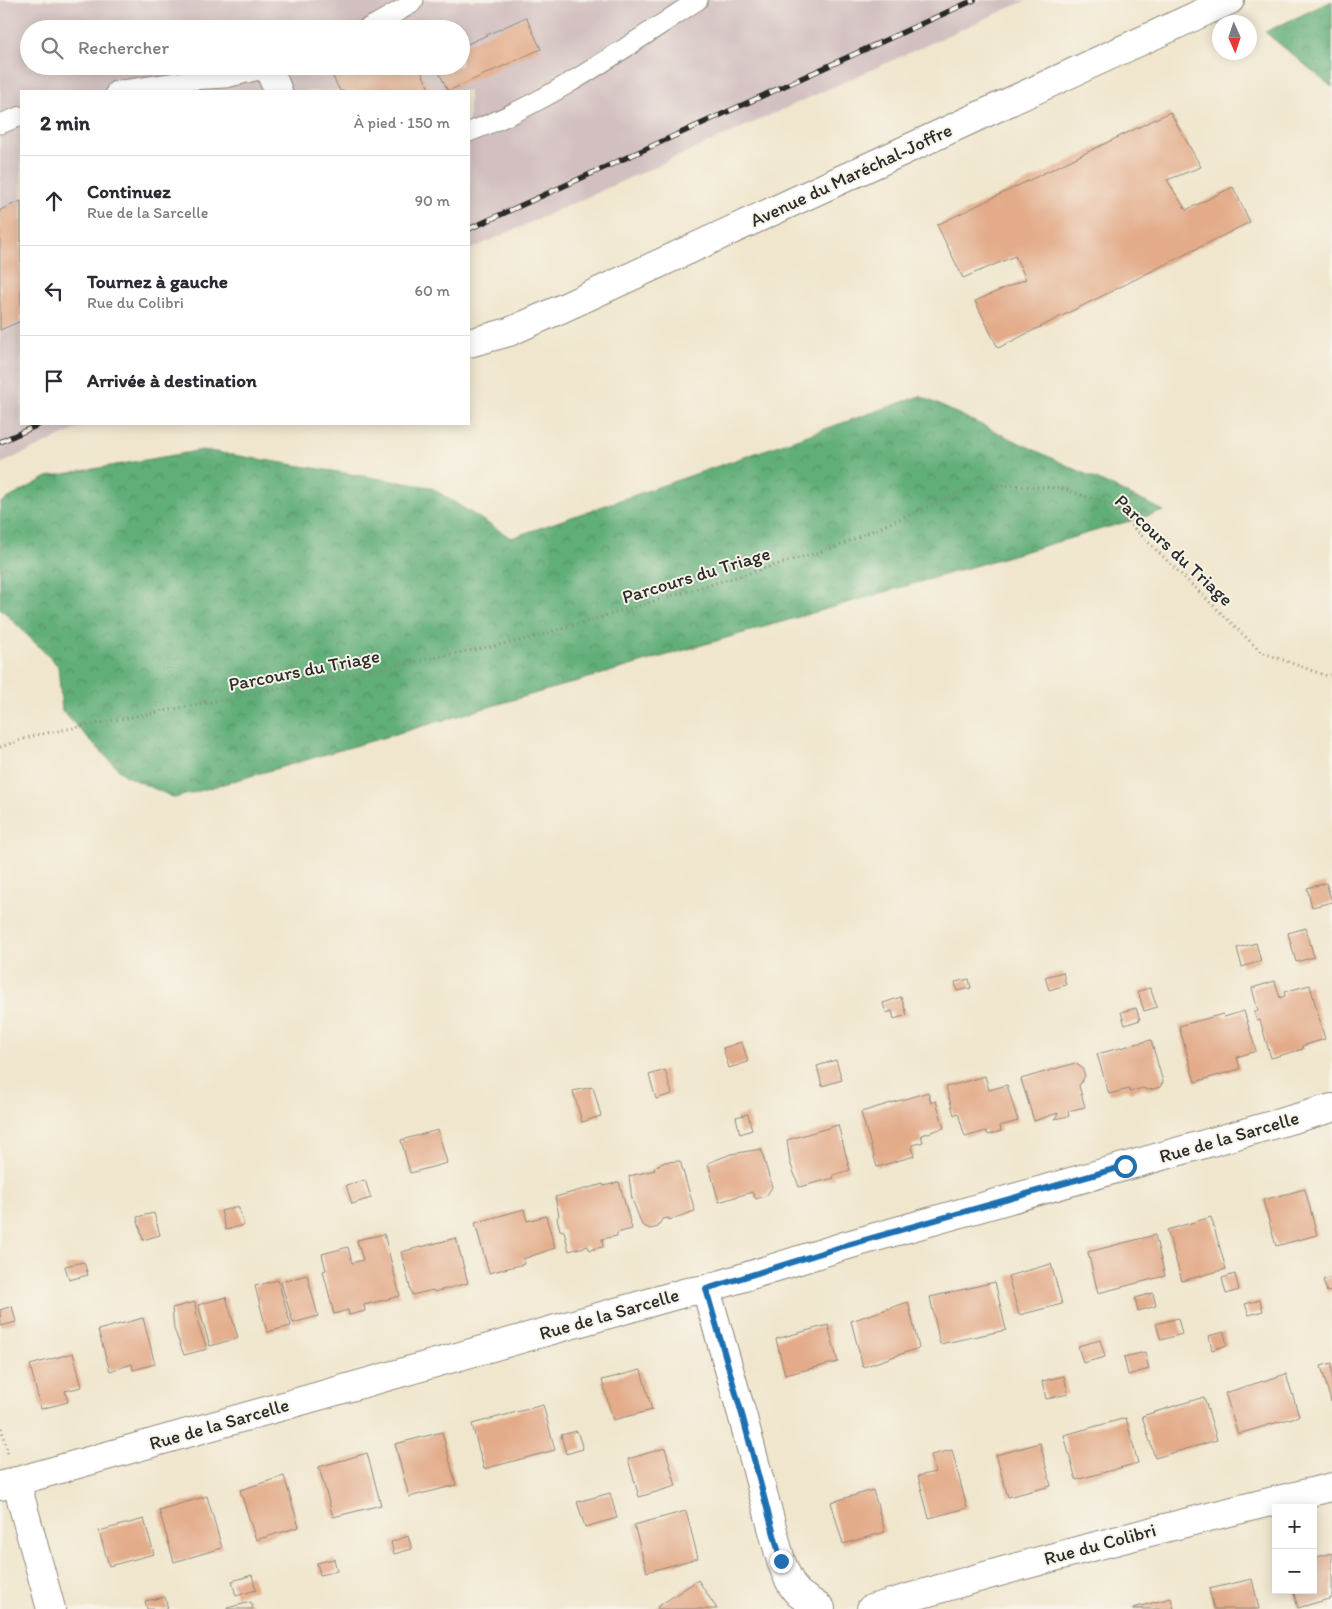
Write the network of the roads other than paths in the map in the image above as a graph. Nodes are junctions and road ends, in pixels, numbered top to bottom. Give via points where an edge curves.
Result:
1 (414, 0) edge
2 (1230, 0) edge
3 (689, 3) edge
4 (383, 20) edge
5 (274, 75) edge
6 (123, 90) edge
7 (20, 116) edge
8 (0, 124) edge
9 (470, 132) edge
10 (470, 343) edge
11 (1332, 1108) edge
12 (706, 1289) junction
13 (8, 1484) edge
14 (1332, 1487) edge
15 (51, 1609) edge
16 (821, 1609) edge
17 (871, 1609) edge

1 - 4 lane
2 - 10 street, Avenue du Maréchal-Joffre via 563,308 508,332
3 - 9 lane via 581,76 524,108
5 - 6 lane via 191,80
7 - 8 lane
11 - 12 street, Rue de la Sarcelle via 844,1246
12 - 13 street, Rue de la Sarcelle
12 - 16 street via 781,1561 797,1592
13 - 15 street
14 - 17 street, Rue du Colibri via 1173,1524

